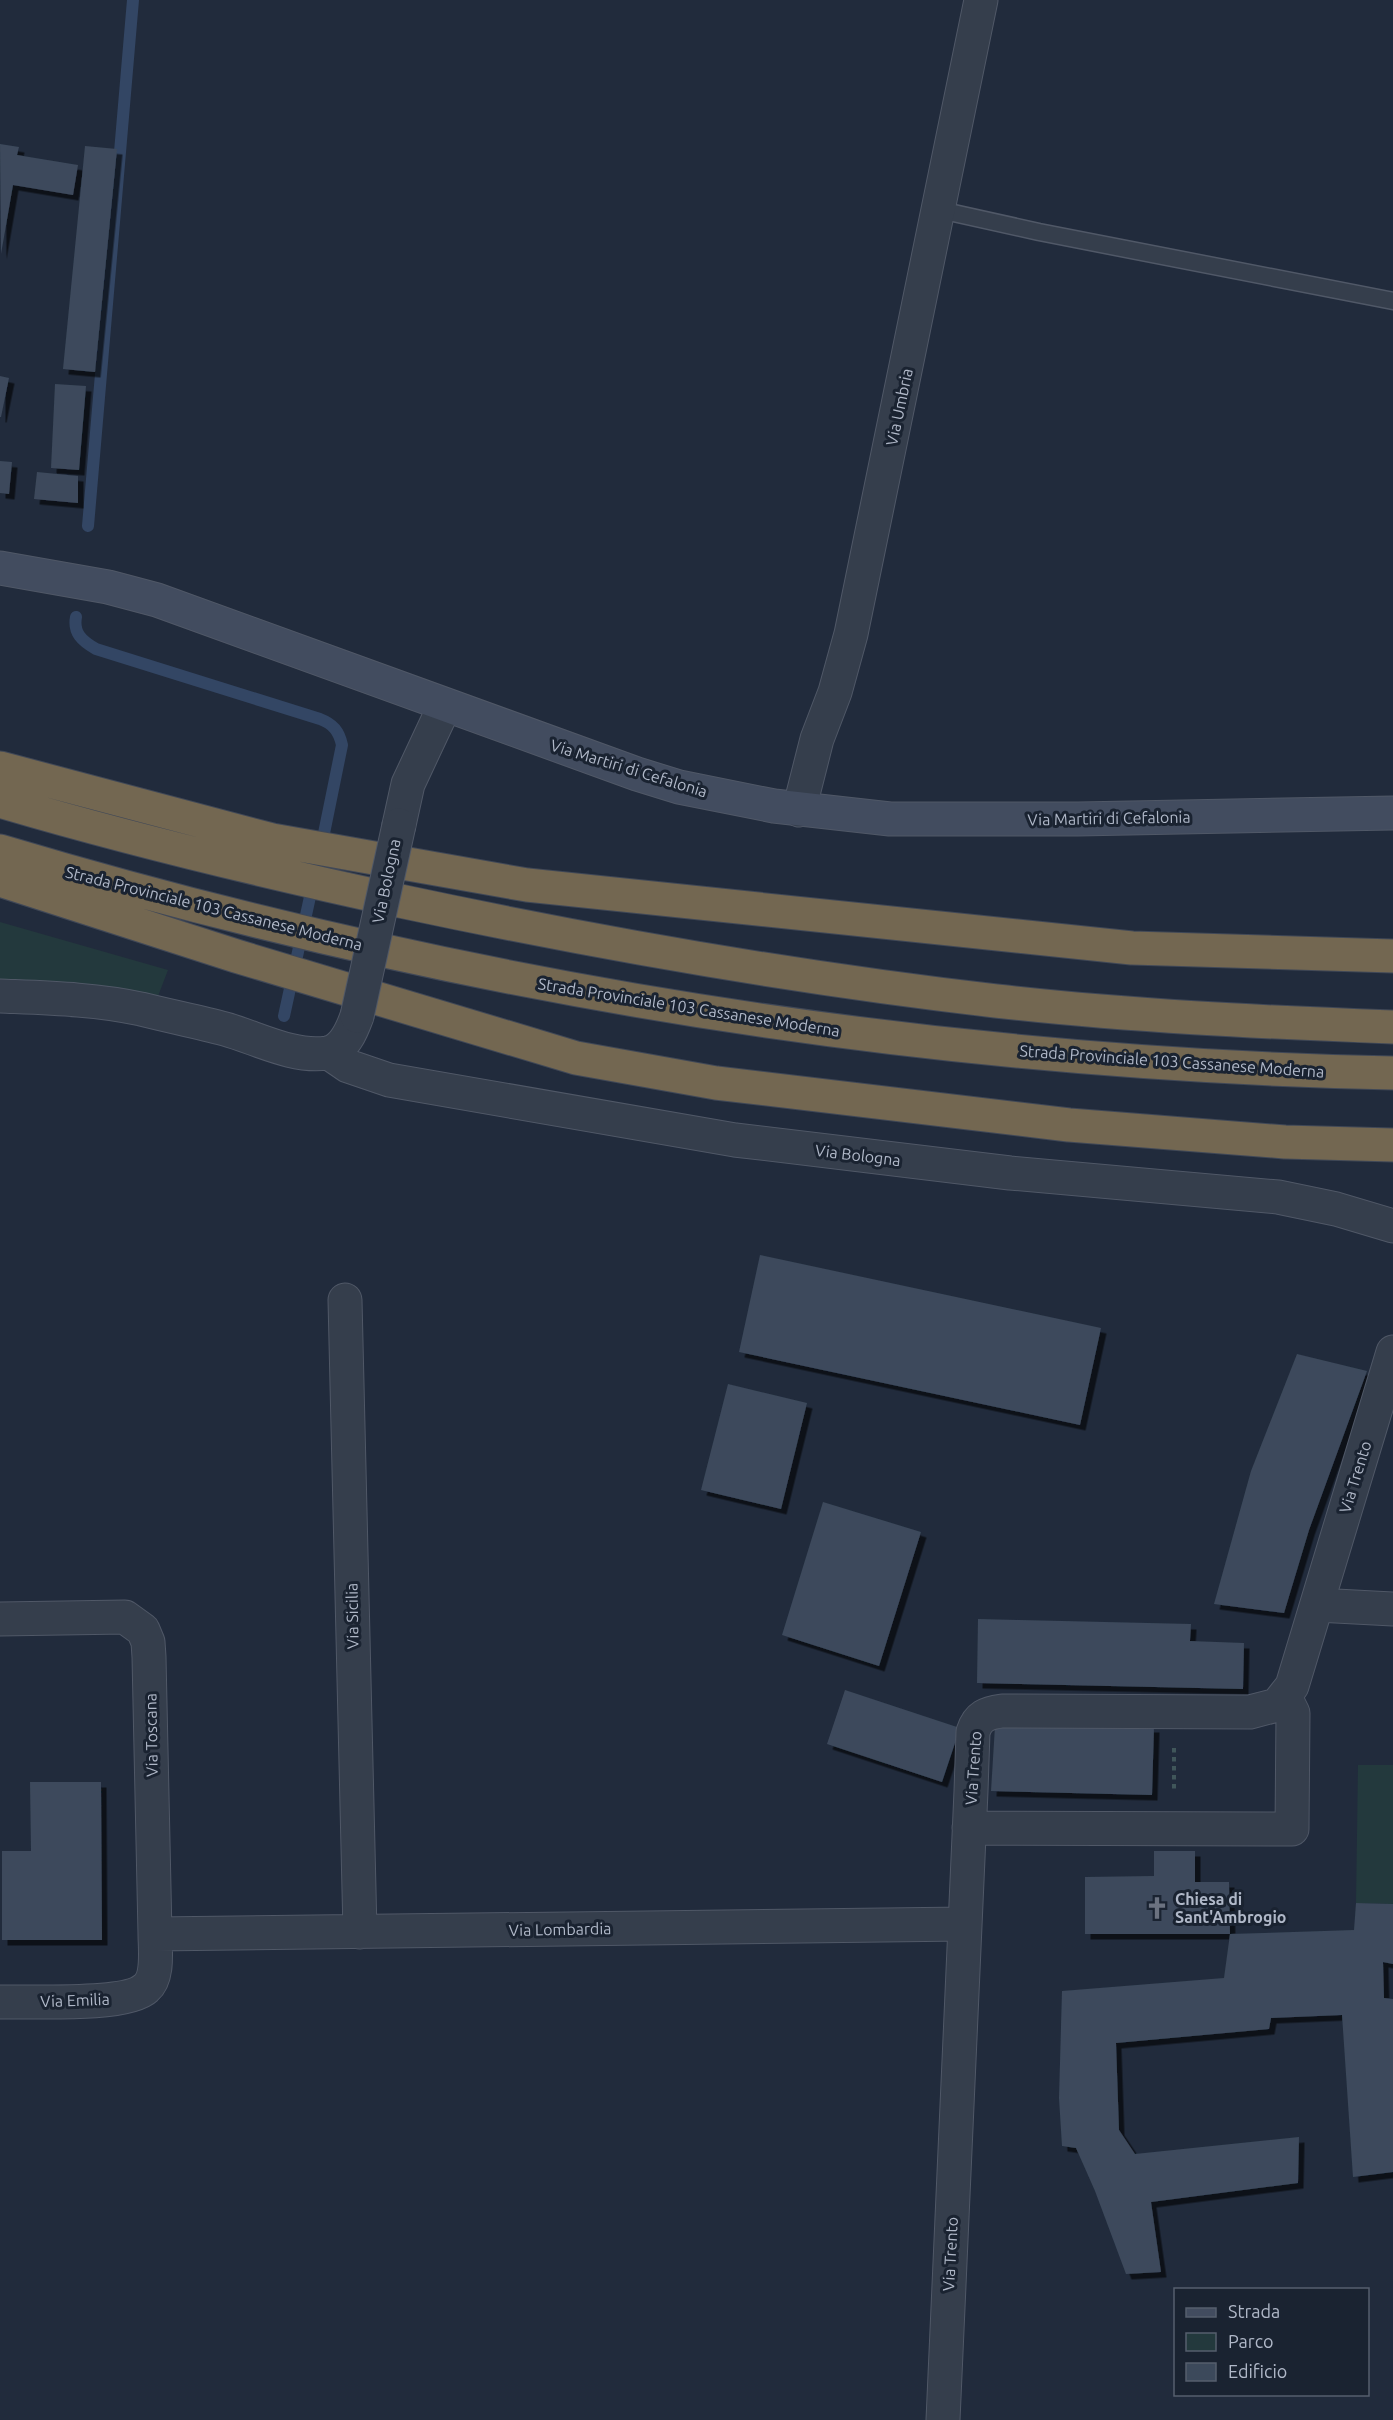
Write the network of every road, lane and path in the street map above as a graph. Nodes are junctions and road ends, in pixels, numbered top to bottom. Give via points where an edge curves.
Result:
1 (981, 0) edge
2 (940, 210) junction
3 (1393, 301) edge
4 (0, 568) edge
5 (445, 705) junction
6 (0, 768) edge
7 (0, 801) edge
8 (799, 810) junction
9 (1393, 813) edge
10 (0, 852) edge
11 (0, 880) edge
12 (1393, 956) edge
13 (0, 996) edge
14 (1393, 1027) edge
15 (329, 1053) junction
16 (1393, 1073) edge
17 (1393, 1145) edge
18 (1393, 1226) edge
19 (345, 1300) dead end
20 (1393, 1352) edge
21 (1317, 1605) junction
22 (1393, 1609) edge
23 (0, 1619) edge
24 (1285, 1697) junction
25 (1174, 1743) dead end
26 (969, 1828) junction
27 (1174, 1829) junction
28 (965, 1924) junction
29 (360, 1932) junction
30 (155, 1934) junction
31 (147, 1988) joint
32 (0, 2002) edge
33 (943, 2420) edge

1 - 2 street, Via Umbria
2 - 3 lane
2 - 8 street, Via Umbria via 851,634
4 - 5 street, Via Martiri di Cefalonia via 157,600
5 - 8 street, Via Martiri di Cefalonia via 679,787
5 - 15 street, Via Bologna, bridge via 408,784 357,1016 352,1031
6 - 12 highway via 272,840 527,885 1132,948
7 - 14 highway via 261,871 604,943 764,970 995,1001 1114,1012
8 - 9 street, Via Martiri di Cefalonia via 890,819
10 - 16 highway, Strada Provinciale 103 Cassanese Moderna via 275,927 457,968 662,1005 814,1028 1094,1059
11 - 17 highway via 576,1058 716,1083 1058,1124 1285,1142
13 - 15 street, Via Bologna via 127,1007 225,1029 294,1051
15 - 18 street, Via Bologna via 348,1066 389,1080 735,1140 1010,1173 1278,1197
19 - 29 street, Via Sicilia
20 - 21 street, Via Trento
21 - 22 street
21 - 24 street, Via Trento via 1293,1686
23 - 30 street, Via Toscana via 125,1617 143,1630 149,1657
24 - 26 street, Via Trento via 1277,1705 1250,1712 990,1712 979,1720 974,1732
24 - 27 street via 1293,1713 1293,1829
25 - 27 path
26 - 27 street
26 - 28 street, Via Trento
28 - 29 street, Via Lombardia
28 - 33 street, Via Trento
29 - 30 street, Via Lombardia
30 - 31 street, Via Toscana via 155,1965
31 - 32 street, Via Emilia via 112,2000

